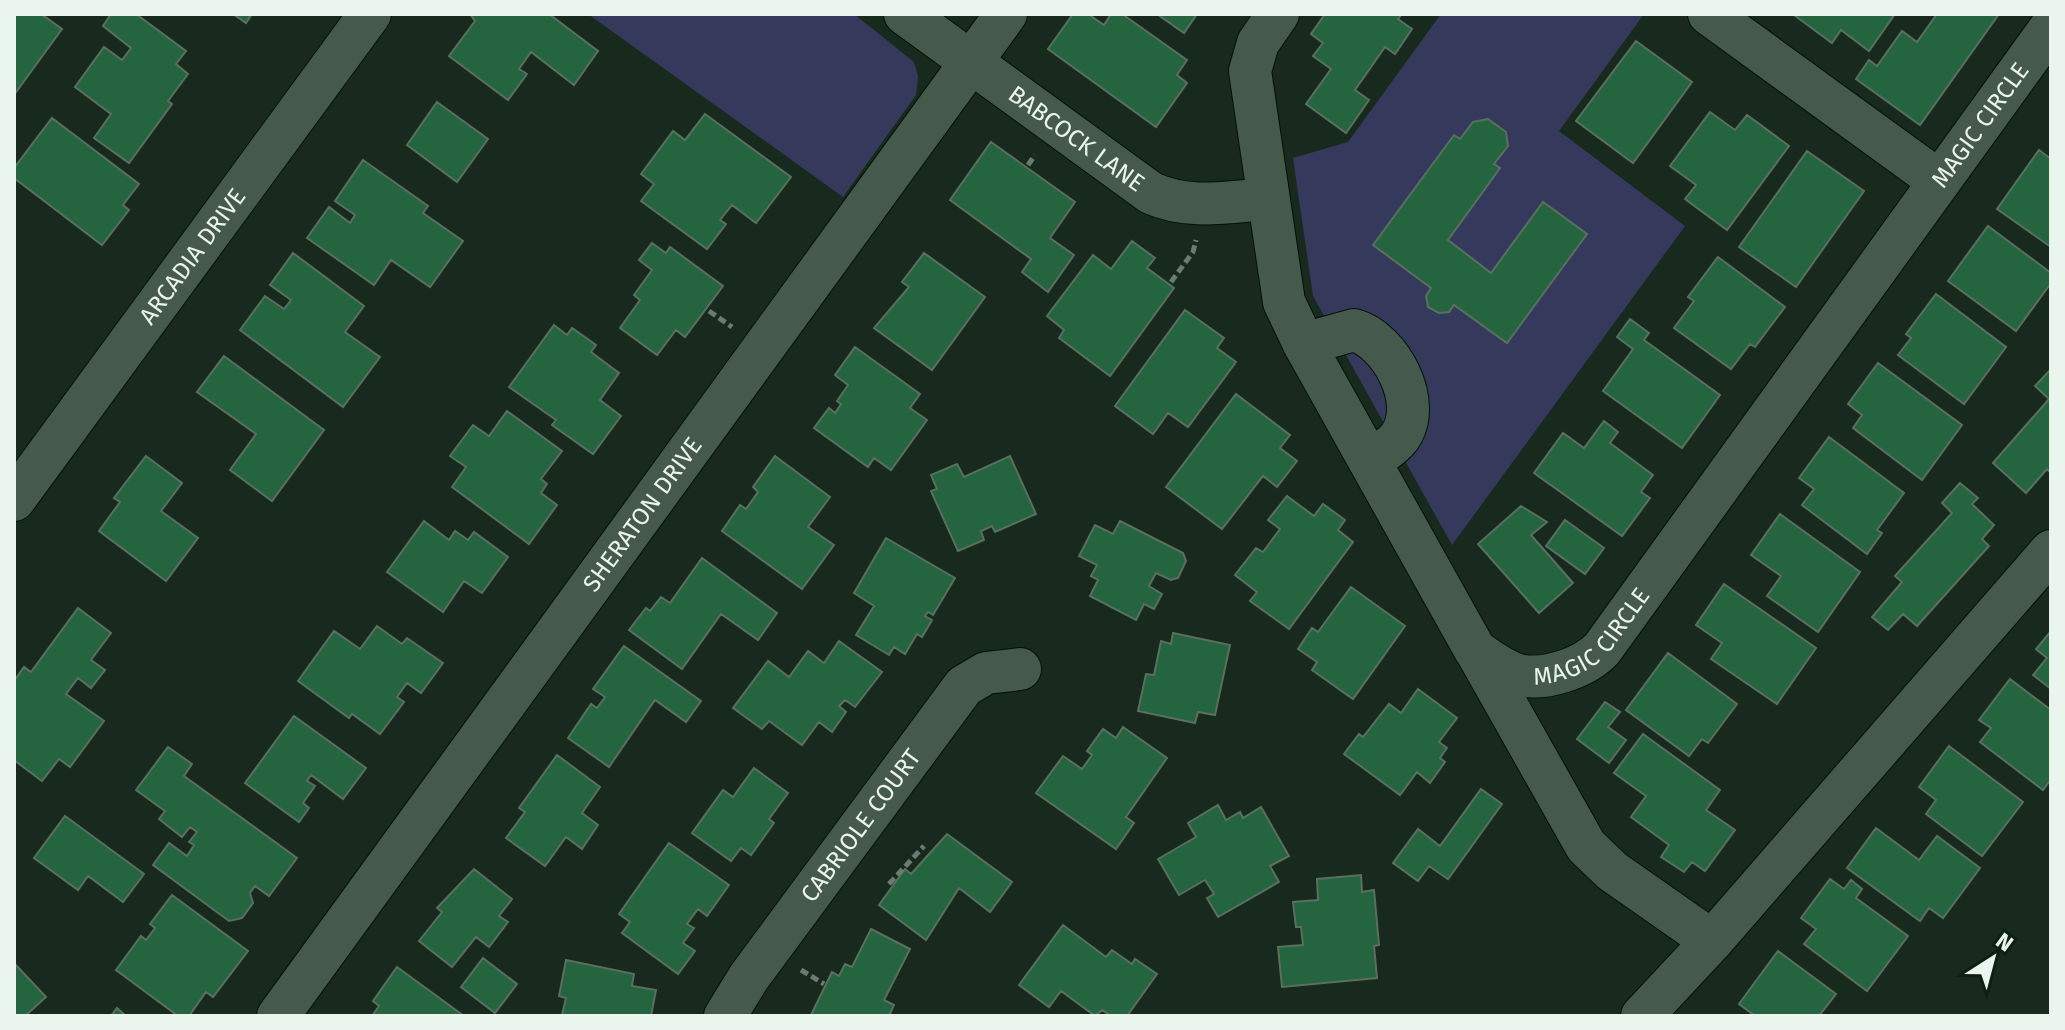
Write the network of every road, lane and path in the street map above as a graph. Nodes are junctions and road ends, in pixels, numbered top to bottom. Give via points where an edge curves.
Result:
1 (370, 14) edge
2 (905, 14) edge
3 (1006, 14) edge
4 (1278, 14) edge
5 (1709, 14) edge
6 (2051, 27) edge
7 (971, 62) junction
8 (1939, 181) junction
9 (1267, 199) junction
10 (1196, 233) dead end
11 (1171, 282) dead end
12 (709, 311) dead end
13 (739, 332) dead end
14 (1304, 344) junction
15 (1369, 460) junction
16 (14, 500) edge
17 (2051, 551) edge
18 (1475, 650) junction
19 (1020, 669) dead end
20 (924, 846) dead end
21 (884, 867) dead end
22 (895, 875) junction
23 (889, 884) dead end
24 (1712, 941) junction
25 (796, 967) dead end
26 (824, 984) dead end
27 (278, 1016) edge
28 (725, 1016) edge
29 (1642, 1016) edge

1 - 16 street, ARCADIA DRIVE
2 - 7 street, BABCOCK LANE
3 - 7 street, SHERATON DRIVE
4 - 9 street, MAGIC CIRCLE via 1258,43 1250,71
5 - 8 street
6 - 8 street, MAGIC CIRCLE
7 - 9 street, BABCOCK LANE via 1151,193 1199,205
7 - 27 street, SHERATON DRIVE
8 - 18 street, MAGIC CIRCLE via 1602,649 1585,664 1528,676 1506,670
9 - 14 street, MAGIC CIRCLE via 1281,290
10 - 11 path via 1193,252
12 - 13 path
14 - 15 street, MAGIC CIRCLE
14 - 15 street via 1354,330 1389,355 1402,385 1406,416 1399,438
15 - 18 street, MAGIC CIRCLE
17 - 24 street
18 - 24 street via 1586,846 1612,871
19 - 28 street, CABRIOLE COURT via 986,673 964,686
20 - 22 path
21 - 22 path
22 - 23 path
24 - 29 street
25 - 26 path

